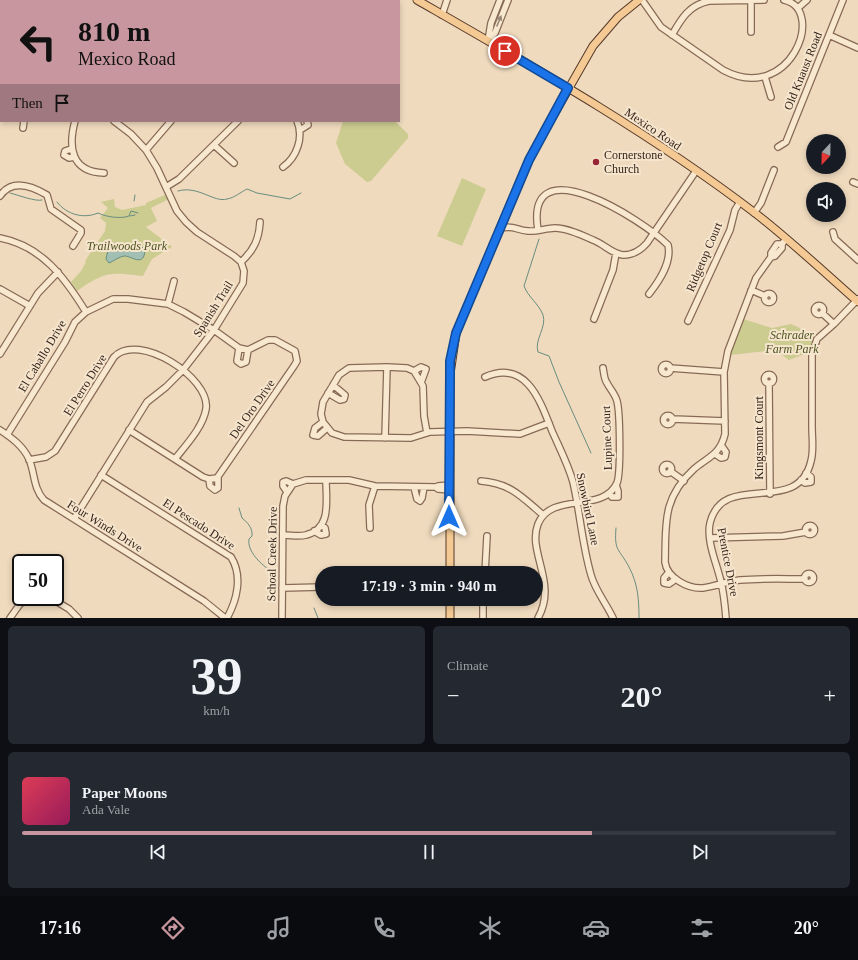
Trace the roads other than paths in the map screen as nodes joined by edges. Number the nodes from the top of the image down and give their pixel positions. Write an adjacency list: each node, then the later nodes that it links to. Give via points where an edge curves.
1 (417, 0): 12 (main road, Mexico Road)
2 (447, 0): 12 (street)
3 (500, 0): 16 (street, via 491,23)
4 (508, 0): 16 (street, one-way to 4, via 495,33)
5 (640, 0): 15 (street, via 661,28); 19 (main road, via 618,17 600,36)
6 (764, 0): 10 (street)
7 (784, 0): 11 (street)
8 (807, 0): 11 (street)
9 (843, 0): 14 (street, Old Knaust Road)
10 (751, 1): 13 (street); 15 (street, via 708,1 696,5 683,18)
11 (798, 8): 18 (street, via 802,14 803,27 793,54 780,69)
12 (442, 15): 16 (main road, Mexico Road)
13 (752, 32)
14 (829, 35): 17 (street); 31 (street, Old Knaust Road, via 786,142)
15 (672, 36): 18 (street, via 732,75 752,79)
16 (488, 42): 19 (main road, Mexico Road)
17 (858, 48)
18 (765, 77): 20 (street)
19 (568, 88): 38 (main road, Mexico Road, via 620,119); 44 (main road, via 529,160)
20 (771, 97)
21 (24, 122): 28 (street)
22 (74, 122): 32 (street)
23 (115, 122): 33 (street)
24 (170, 122): 33 (street)
25 (237, 122): 30 (street)
26 (297, 122): 29 (street)
27 (307, 122): 29 (street, via 308,125)
28 (23, 128)
29 (300, 130): 36 (street, via 295,151 289,163)
30 (214, 144): 35 (street); 40 (street, via 179,179)
31 (778, 147)
32 (71, 149): 34 (street); 34 (street, via 64,155)
33 (146, 150): 40 (street)
34 (74, 157): 39 (street, via 90,170)
35 (234, 163)
36 (283, 167)
37 (774, 170): 43 (street, via 761,203)
38 (696, 171): 42 (main road, Mexico Road); 50 (street)
39 (104, 173)
40 (166, 187): 56 (street, via 177,211 186,222)
41 (0, 196): 53 (street, via 7,187 26,185 47,195 51,209 81,230)
42 (740, 202): 43 (main road, Mexico Road); 69 (street, Ridgetop Court, via 735,210 730,230)
43 (754, 213): 52 (main road, Mexico Road)
44 (506, 215): 46 (street); 47 (main road)
45 (260, 222): 56 (street, via 255,246)
46 (513, 226): 47 (street); 48 (street, via 526,231)
47 (501, 228): 93 (main road, via 465,309 454,343 450,374)
48 (538, 230): 50 (street, via 536,209 541,199 551,191 563,189 611,205); 54 (street, via 562,229 595,240)
49 (833, 232): 55 (street, via 835,240)
50 (653, 234): 54 (street, via 638,251 631,254); 61 (street, via 668,244 669,257)
51 (0, 238): 57 (street, via 32,250 47,260)
52 (784, 241): 60 (street, via 777,244); 63 (main road, Mexico Road)
53 (73, 246)
54 (616, 253): 68 (street, via 613,270)
55 (858, 258)
56 (241, 262): 71 (street, Spanish Trail, via 244,271 243,283)
57 (58, 272): 65 (street, via 38,293); 66 (street)
58 (174, 281): 64 (street)
59 (0, 289): 65 (street)
60 (751, 290): 62 (street); 80 (street, via 728,351)
61 (650, 294)
62 (765, 296)
63 (857, 300): 70 (street, Prentice Drive)
64 (168, 304): 66 (street, El Caballo Drive, via 114,299); 71 (street, El Caballo Drive)
65 (30, 306): 72 (street)
66 (86, 312): 95 (street, El Caballo Drive, via 75,322)
67 (822, 313): 70 (street)
68 (594, 319)
69 (688, 321)
70 (834, 324): 102 (street, Prentice Drive, via 817,339 812,355 812,453)
71 (214, 330): 73 (street, El Caballo Drive, via 243,349 274,340); 78 (street, Spanish Trail)
72 (3, 344): 74 (street)
73 (295, 351): 104 (street, Del Oro Drive, via 297,361 294,366)
74 (0, 354)
75 (387, 367): 79 (street); 84 (street, via 349,368); 96 (street)
76 (603, 368): 111 (street, Lupine Court, via 605,379 616,397 618,407 619,475)
77 (670, 368): 80 (street)
78 (183, 370): 92 (street, Spanish Trail, via 146,402); 99 (street, El Perro Drive, via 197,384 206,408 198,427); 100 (street, El Perro Drive, via 163,357 148,352 135,349 122,351 114,358 60,446 46,457)
79 (414, 371): 82 (street); 82 (street, via 421,367 426,369)
80 (724, 372): 88 (street)
81 (484, 377): 89 (street, Snowbird Lane, via 503,372 521,378 534,390)
82 (422, 380): 94 (street)
83 (769, 383): 118 (street, Kingsmont Court)
84 (333, 385): 85 (street); 85 (street, via 345,395 344,399 340,400)
85 (328, 393): 87 (street, via 321,408)
86 (672, 419): 88 (street)
87 (323, 422): 90 (street); 90 (street, via 315,428 313,434 318,436)
88 (725, 422): 97 (street, via 725,434)
89 (549, 423): 93 (street, via 520,434 482,430); 119 (street, Snowbird Lane, via 570,474)
90 (327, 428): 96 (street, via 332,433 344,437)
91 (0, 430): 95 (street, Four Winds Drive)
92 (129, 430): 99 (street, Del Oro Drive); 103 (street, Spanish Trail)
93 (450, 432): 94 (street); 115 (main road)
94 (427, 433): 96 (street, via 416,438)
95 (7, 435): 100 (street, Four Winds Drive, via 19,444)
96 (385, 438)
97 (721, 445): 98 (street); 98 (street, via 726,452 725,457 721,458)
98 (715, 454): 109 (street, via 692,471)
99 (175, 459): 105 (street, Del Oro Drive)
100 (29, 460): 121 (street, Four Winds Drive, via 35,487 40,496)
101 (670, 471): 109 (street)
102 (806, 473): 107 (street, Prentice Drive); 107 (street, Prentice Drive, via 811,477 811,482 805,483)
103 (101, 475): 121 (street, Spanish Trail); 143 (street, El Pescado Drive, via 231,557 235,566 237,591 235,602)
104 (218, 477): 105 (street); 105 (street, Del Oro Drive, via 219,485 215,490 210,486)
105 (209, 479)
106 (326, 480): 110 (street, Schoal Creek Drive, via 306,480); 112 (street, Schoal Creek Drive, via 349,480); 122 (street, via 327,514)
107 (801, 480): 118 (street, Prentice Drive, via 789,488)
108 (481, 481): 120 (street, via 507,486)
109 (684, 481): 131 (street, via 667,510 665,562)
110 (293, 484): 116 (street, Schoal Creek Drive); 116 (street, Schoal Creek Drive, via 286,480 284,482 283,486)
111 (616, 485): 117 (street, Lupine Court); 117 (street, Lupine Court, via 618,497 612,497)
112 (375, 486): 113 (street, Schoal Creek Drive); 123 (street, via 369,505)
113 (414, 487): 114 (street, Schoal Creek Drive); 114 (street, via 420,502)
114 (424, 487): 115 (street, Schoal Creek Drive)
115 (449, 488): 129 (main road)
116 (287, 492): 126 (street, Schoal Creek Drive, via 283,506)
117 (609, 493): 119 (street, Lupine Court, via 601,498)
118 (770, 494): 128 (street, Prentice Drive, via 741,494 732,496 722,503 712,518)
119 (577, 503): 120 (street, Lupine Court, via 554,508); 148 (street, Snowbird Lane, via 590,574)
120 (543, 515): 147 (street, via 536,536 546,591)
121 (74, 519): 143 (street, Four Winds Drive, via 204,601)
122 (322, 524): 124 (street); 124 (street, via 326,534 321,536)
123 (370, 528)
124 (314, 532): 126 (street, via 305,536)
125 (806, 532): 128 (street, via 783,536)
126 (284, 535): 136 (street, Schoal Creek Drive)
127 (487, 536): 130 (street)
128 (710, 538): 134 (street, Prentice Drive)
129 (450, 566)
130 (485, 566)
131 (669, 572): 132 (street); 132 (street, via 664,578 664,583 670,584)
132 (676, 579): 134 (street, via 698,588)
133 (805, 579): 134 (street, via 739,580)
134 (721, 584): 149 (street, Prentice Drive)
135 (315, 587): 136 (street)
136 (282, 588): 144 (street, Schoal Creek Drive)
137 (19, 606): 141 (street)
138 (64, 606): 142 (street)
139 (450, 606): 145 (main road)
140 (483, 606): 146 (street)
141 (10, 618)
142 (78, 618)
143 (226, 618)
144 (282, 618)
145 (450, 618)
146 (483, 618)
147 (538, 618)
148 (613, 618)
149 (726, 618)

